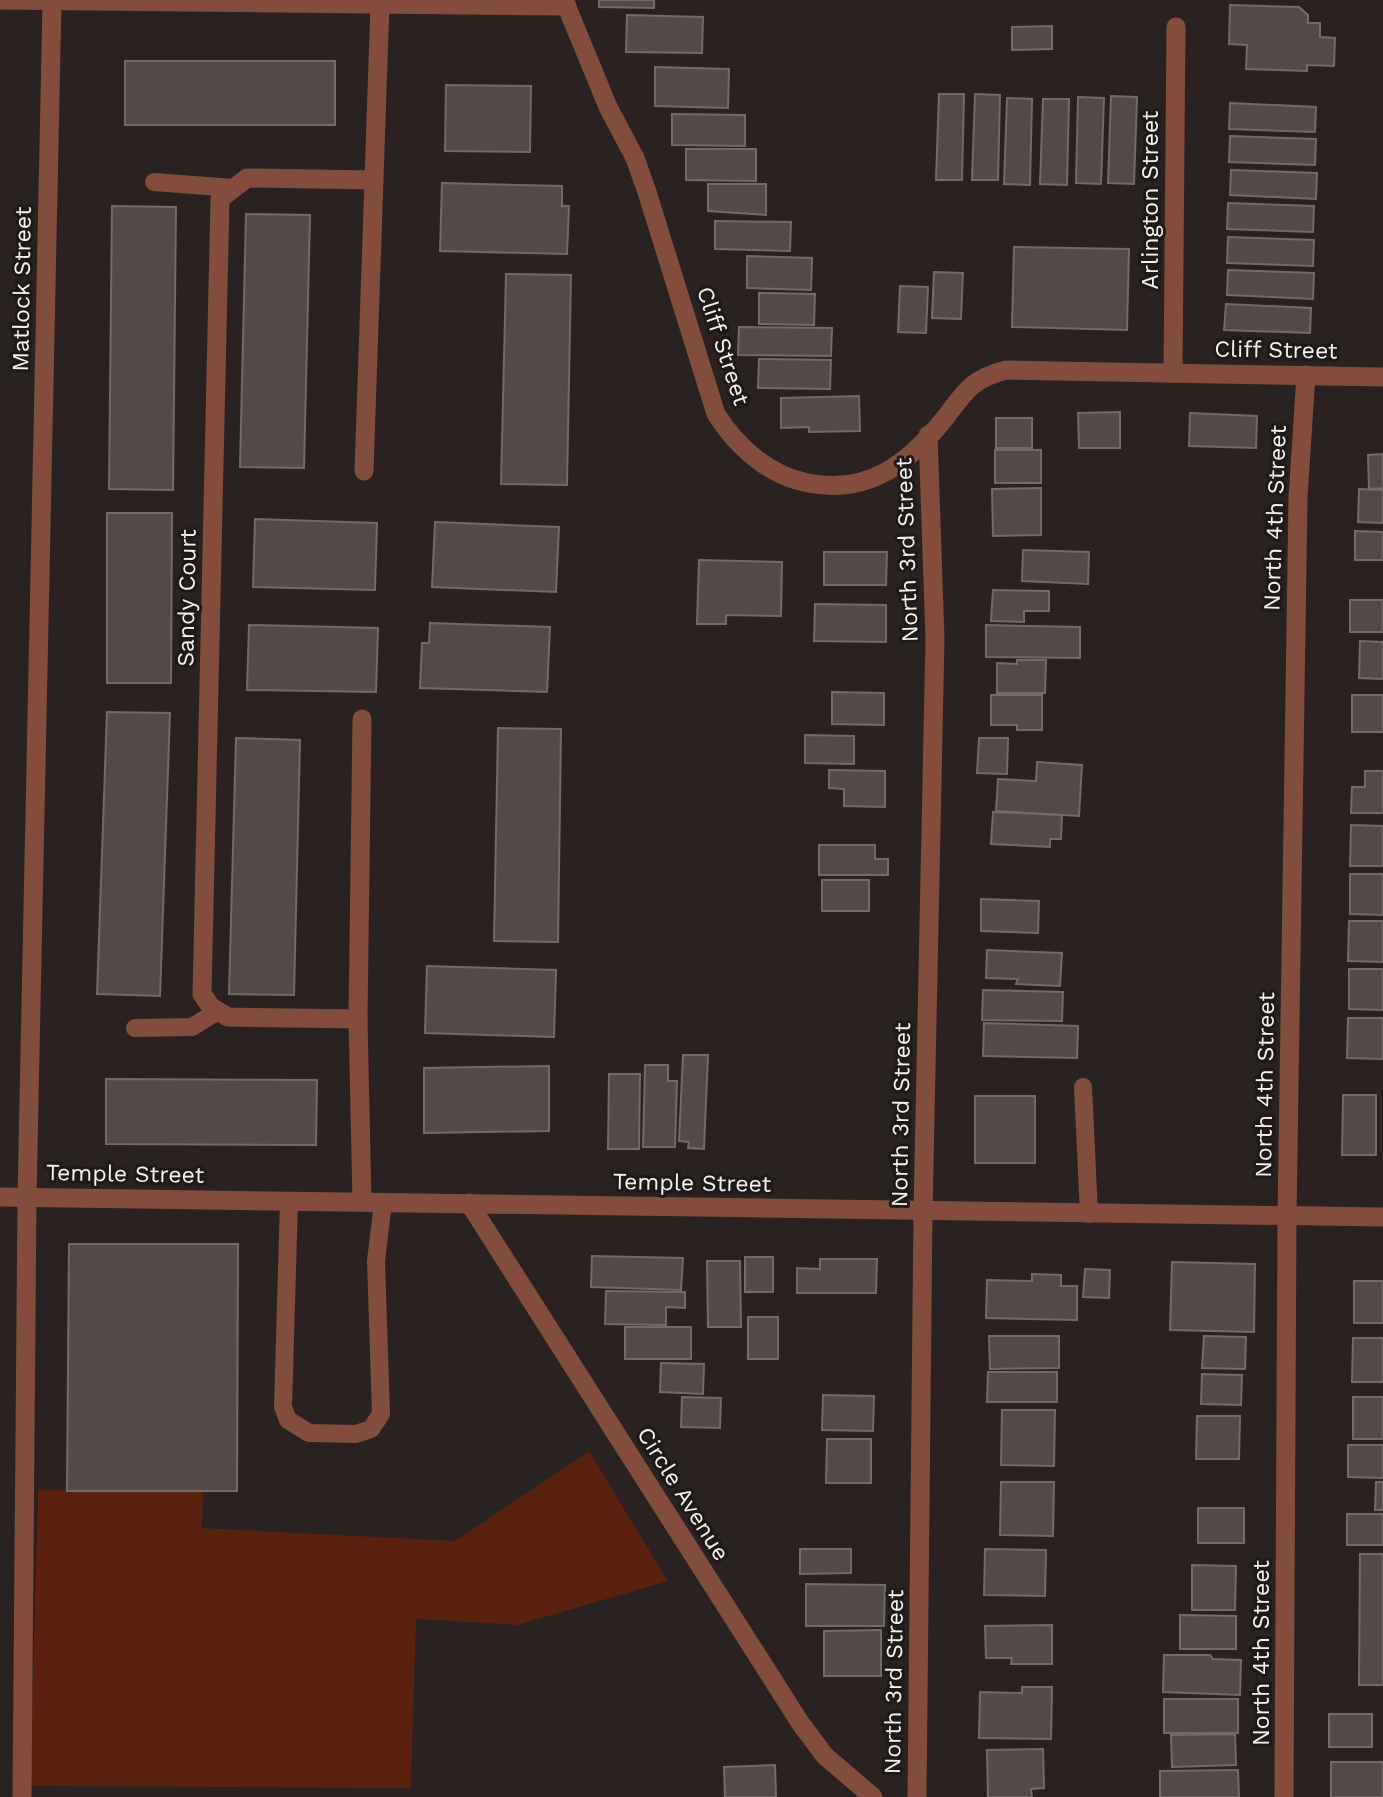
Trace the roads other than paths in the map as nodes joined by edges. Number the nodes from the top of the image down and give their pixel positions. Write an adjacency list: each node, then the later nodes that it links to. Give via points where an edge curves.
1 (0, 0): 2 (street)
2 (52, 1): 4 (street); 20 (street, Matlock Street)
3 (565, 3): 4 (street); 12 (street, Cliff Street, via 608,107 635,158 716,414 727,431 768,467 792,480 830,488 863,484 896,466)
4 (380, 4): 6 (street)
5 (1176, 27): 9 (street, Arlington Street)
6 (374, 180): 8 (street, via 247,178); 13 (street)
7 (154, 181): 8 (lane)
8 (233, 188): 15 (street, Sandy Court, via 220,199 202,994)
9 (1173, 373): 10 (street, Cliff Street); 12 (street, Cliff Street, via 1006,370 965,390)
10 (1306, 375): 11 (street, Cliff Street); 27 (street, North 4th Street, via 1297,512)
11 (1383, 377)
12 (928, 435): 25 (street, North 3rd Street, via 935,639)
13 (364, 471)
14 (362, 719): 16 (street)
15 (218, 1011): 16 (street, via 228,1017); 17 (lane, via 192,1027)
16 (358, 1019): 22 (street)
17 (135, 1028)
18 (1083, 1087): 26 (lane)
19 (0, 1197): 20 (street, Temple Street)
20 (27, 1197): 21 (street, Temple Street); 29 (street, Matlock Street)
21 (289, 1201): 22 (street, Temple Street); 23 (lane, via 282,1407 288,1420 309,1433 356,1434 371,1429 381,1414 376,1261)
22 (362, 1202): 23 (street, Temple Street)
23 (383, 1202): 24 (street, Temple Street)
24 (469, 1203): 25 (street, Temple Street); 30 (street, Circle Avenue, via 801,1724 825,1756)
25 (923, 1212): 26 (street, Temple Street); 31 (street, North 3rd Street)
26 (1089, 1214): 27 (street, Temple Street)
27 (1287, 1216): 28 (street, Temple Street); 32 (street, North 4th Street)
28 (1383, 1217)
29 (22, 1797)
30 (873, 1797)
31 (917, 1797)
32 (1284, 1797)

